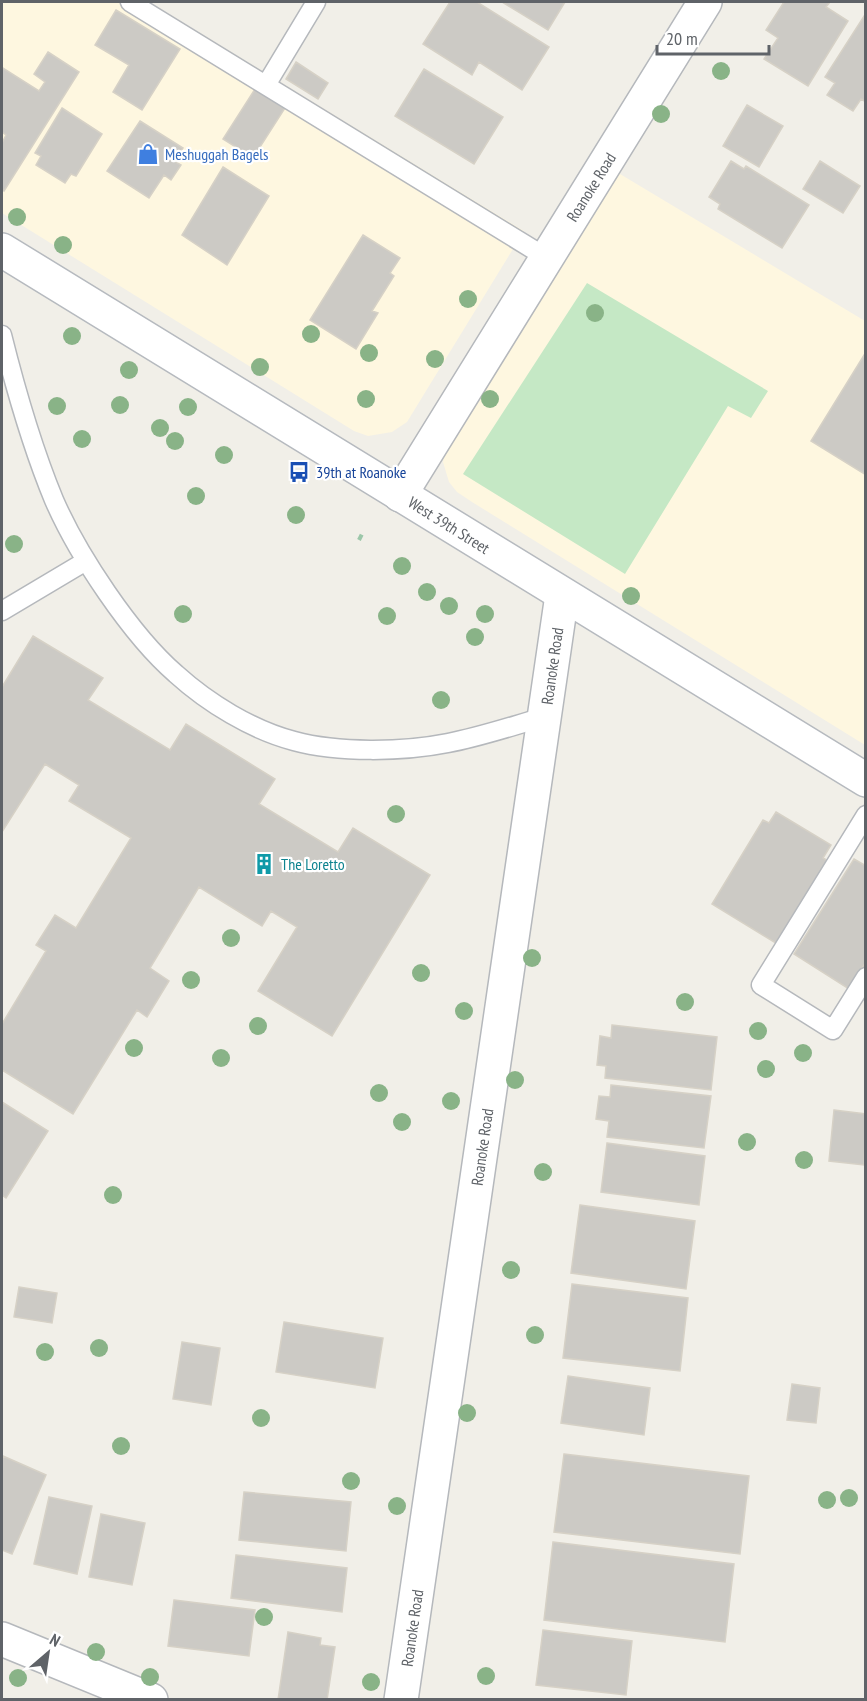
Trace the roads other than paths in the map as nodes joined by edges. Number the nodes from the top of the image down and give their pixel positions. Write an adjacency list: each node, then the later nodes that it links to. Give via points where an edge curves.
1 (130, 2): 4 (lane)
2 (316, 2): 4 (lane)
3 (705, 2): 6 (street, Roanoke Road)
4 (266, 85): 6 (lane)
5 (2, 250): 8 (street, West 39th Street)
6 (547, 258): 8 (street, Roanoke Road)
7 (2, 335): 9 (lane, via 33,442 55,501)
8 (400, 495): 10 (street, West 39th Street)
9 (86, 561): 11 (lane); 12 (lane, via 143,640 175,674 253,725 294,741 396,750 448,744)
10 (562, 594): 12 (street, Roanoke Road); 13 (street, West 39th Street)
11 (2, 611)
12 (544, 717): 18 (street, Roanoke Road)
13 (866, 780)
14 (866, 815): 15 (lane, via 761,985 832,1030)
15 (866, 977)
16 (2, 1639): 17 (street)
17 (151, 1700)
18 (401, 1700)

